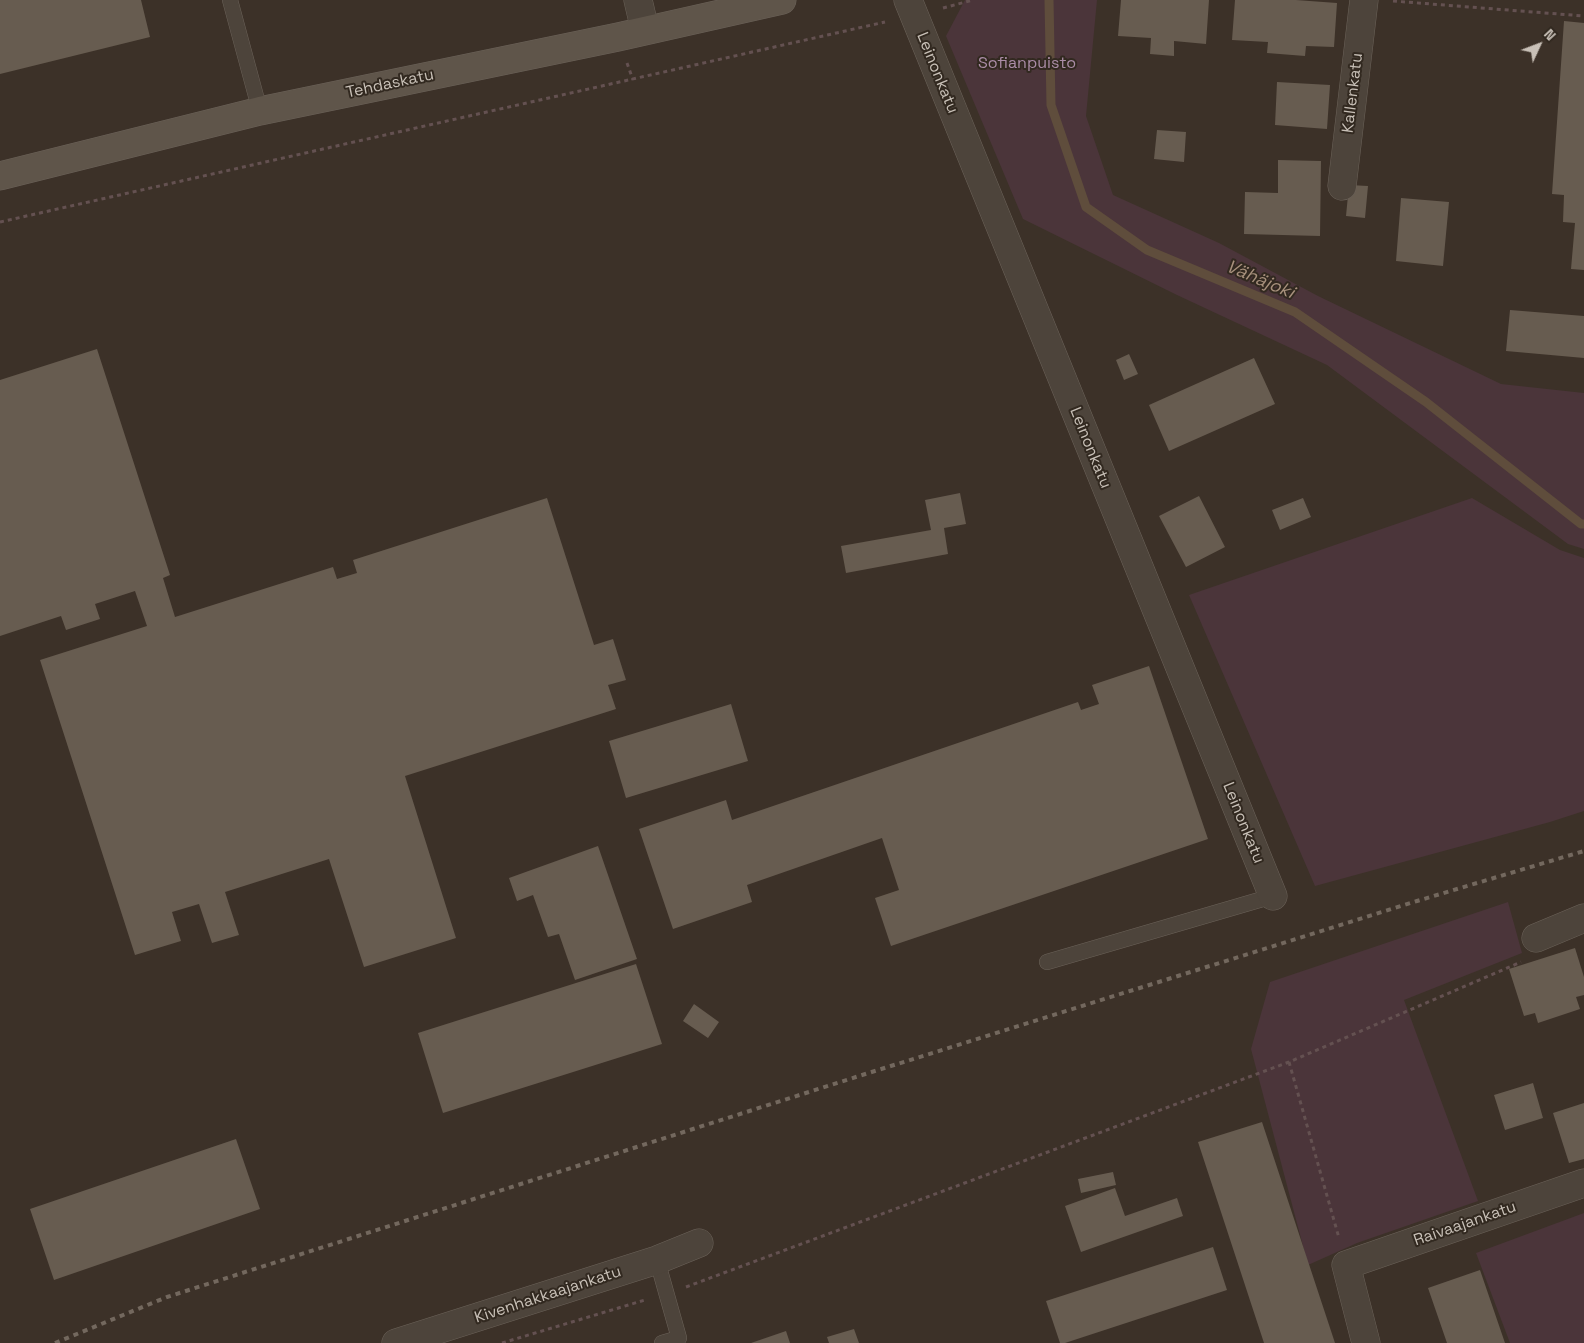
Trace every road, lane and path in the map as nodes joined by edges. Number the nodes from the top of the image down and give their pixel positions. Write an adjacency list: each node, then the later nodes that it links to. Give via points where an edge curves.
1 (230, 0): 11 (lane)
2 (638, 0): 10 (street)
3 (782, 0): 10 (street, Tehdaskatu)
4 (973, 0): 8 (path)
5 (1364, 0): 13 (street, Kallenkatu)
6 (1386, 0): 7 (path)
7 (1400, 1): 9 (path)
8 (911, 8): 14 (path, via 634,80); 15 (street, Leinonkatu)
9 (1584, 16)
10 (645, 30): 11 (street, Tehdaskatu)
11 (260, 111): 12 (street, Tehdaskatu)
12 (0, 176)
13 (1342, 186)
14 (0, 222)
15 (1273, 896): 18 (lane)
16 (1584, 918): 17 (street)
17 (1536, 938)
18 (1047, 962)
19 (1521, 962): 20 (path)
20 (1289, 1062): 24 (path); 25 (path)
21 (1584, 1184): 24 (street, Raivaajankatu)
22 (699, 1243): 23 (street, Kivenhakkaajankatu)
23 (657, 1260): 25 (lane); 26 (street, Kivenhakkaajankatu)
24 (1346, 1265): 29 (street)
25 (666, 1294): 27 (path); 28 (lane, via 679,1338)
26 (396, 1343)
27 (502, 1343)
28 (662, 1343)
29 (1366, 1343)

